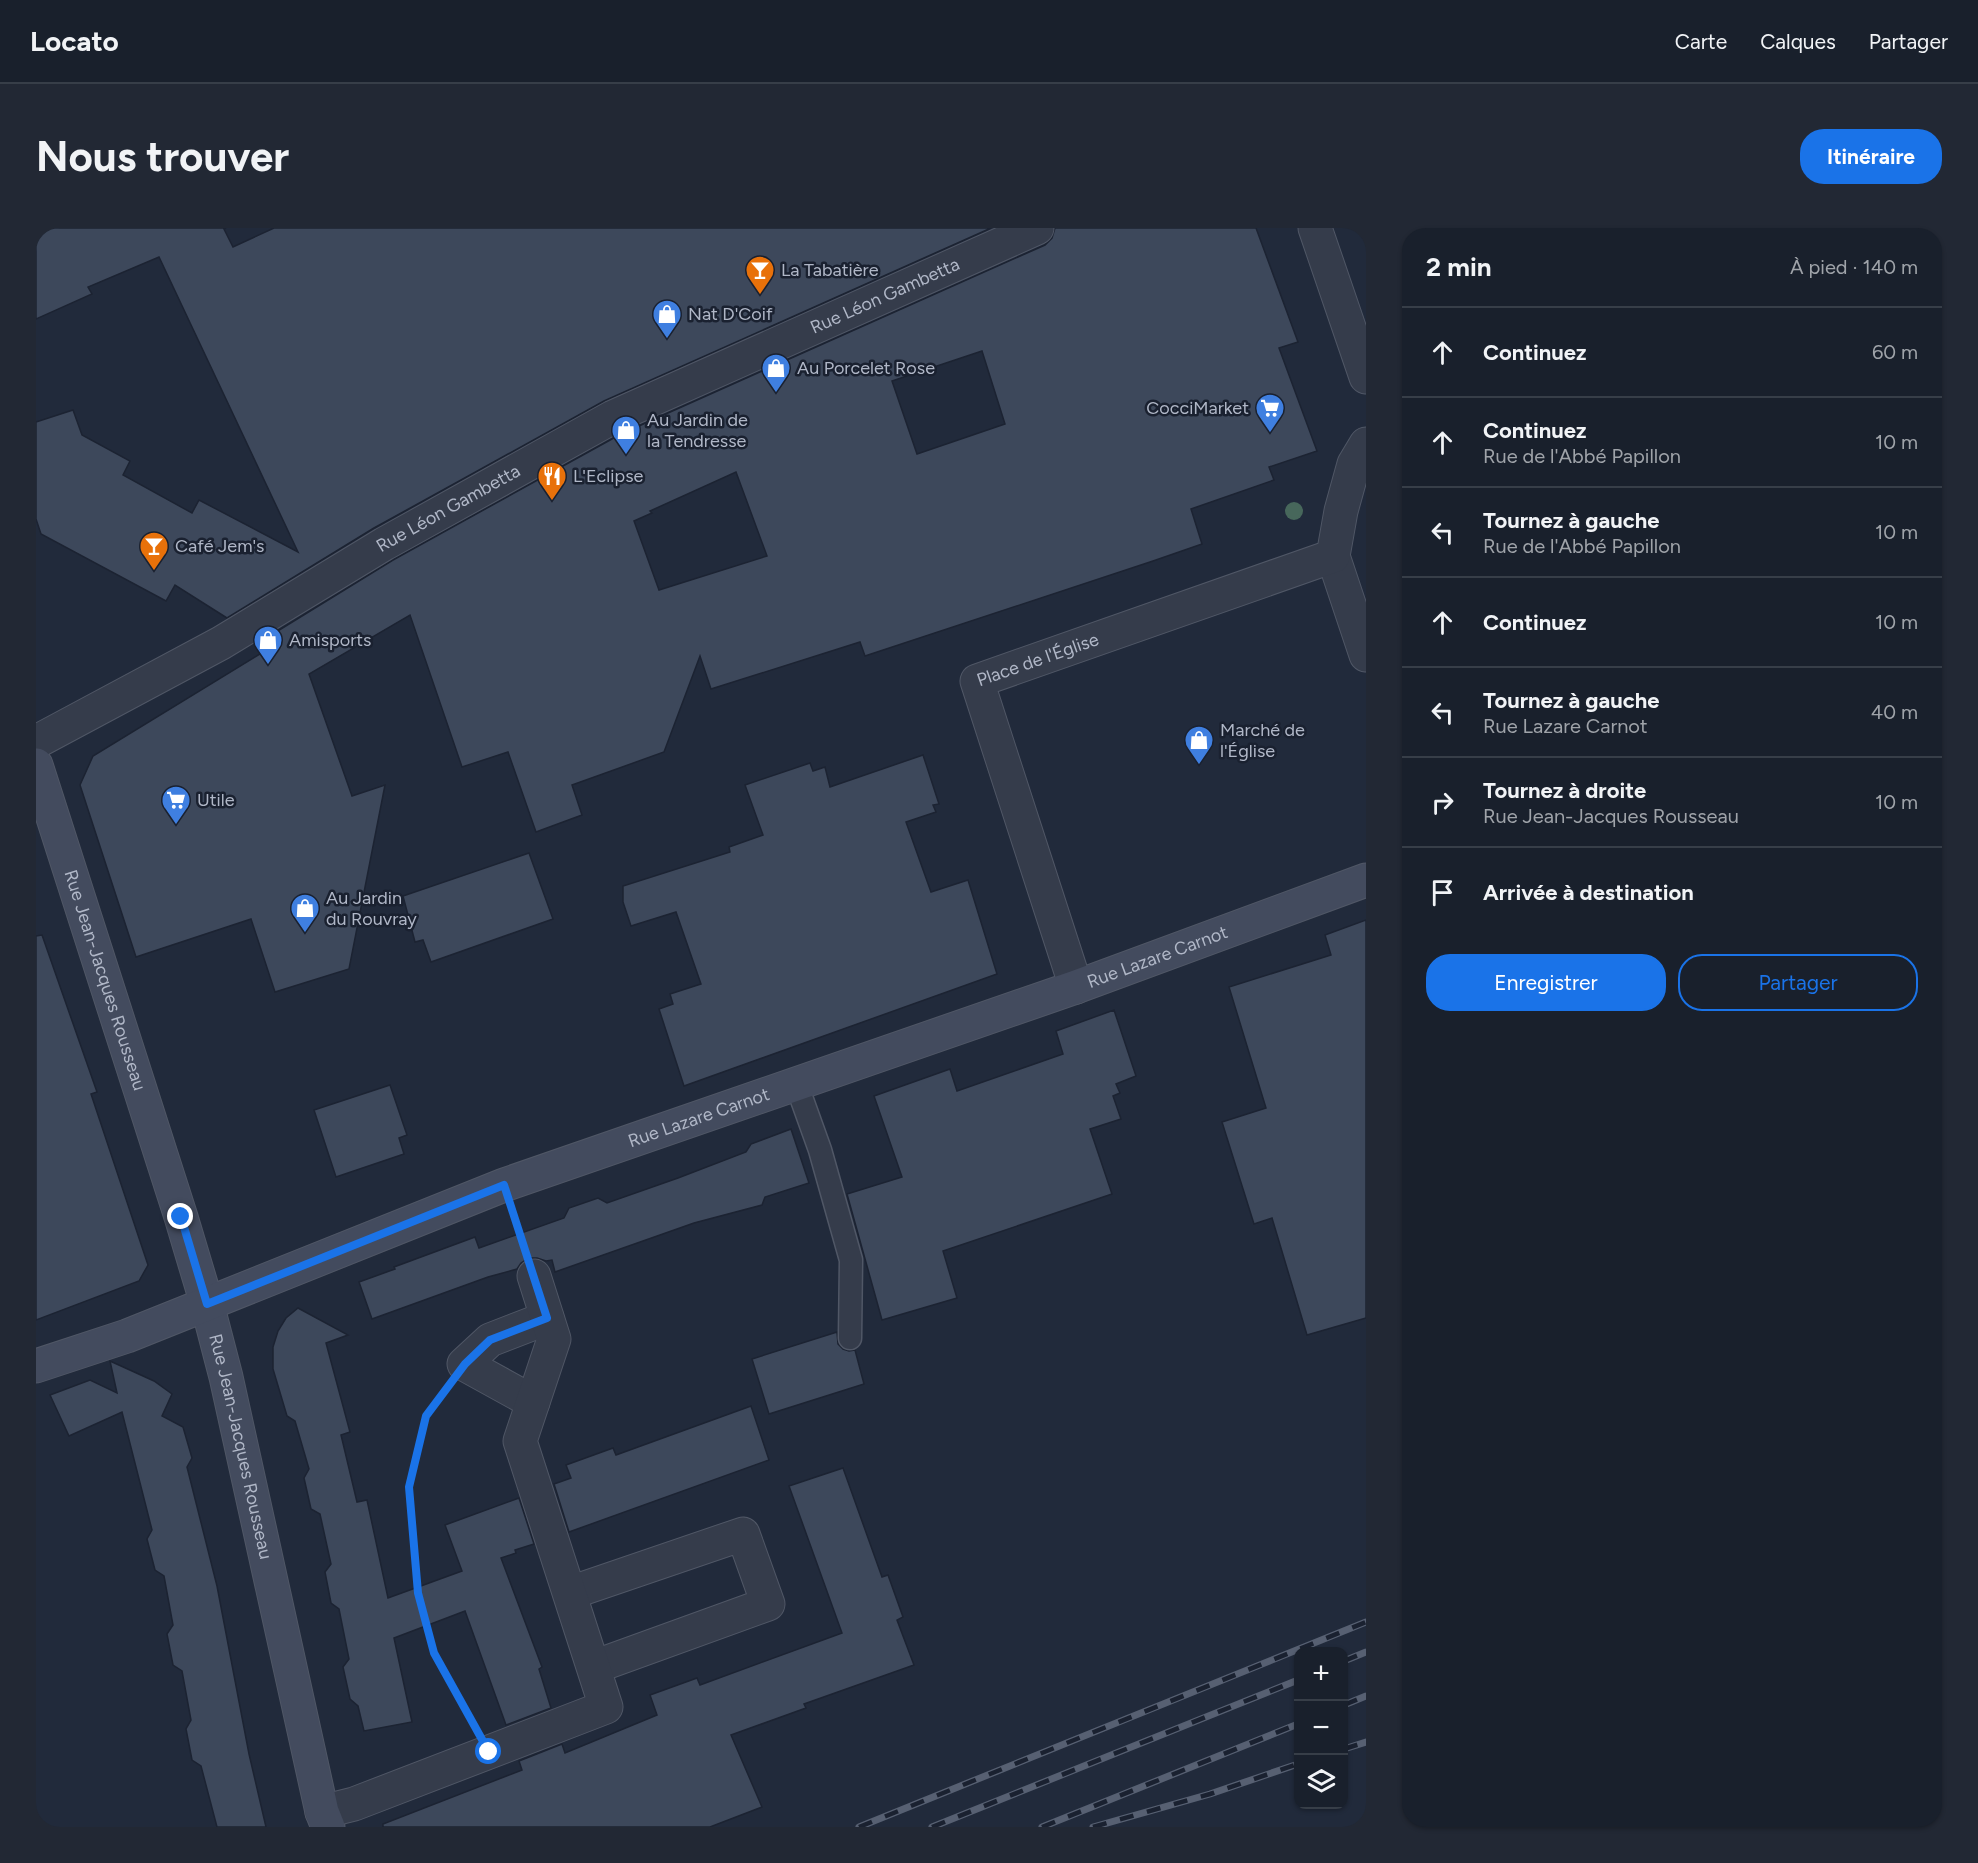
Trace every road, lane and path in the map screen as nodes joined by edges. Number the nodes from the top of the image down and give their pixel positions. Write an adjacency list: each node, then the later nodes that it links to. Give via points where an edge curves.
1 (1037, 228): 7 (street, Rue Léon Gambetta, via 612,417 384,544 221,643)
2 (1315, 228): 3 (street)
3 (1366, 377)
4 (1366, 444): 5 (street, via 1354,464)
5 (1334, 556): 6 (street); 10 (street, Place de l'Église, via 977,681)
6 (1366, 656)
7 (36, 742)
8 (36, 765): 13 (street, Rue Jean-Jacques Rousseau)
9 (1366, 880): 10 (street, Rue Lazare Carnot)
10 (1076, 987): 11 (street, Rue Lazare Carnot)
11 (796, 1083): 13 (street, Rue Lazare Carnot, via 504,1185); 15 (lane, via 820,1150 851,1260)
12 (534, 1276): 14 (street)
13 (207, 1304): 17 (street, Rue Lazare Carnot); 22 (street, Rue Jean-Jacques Rousseau)
14 (547, 1318): 16 (street, via 490,1340); 18 (street, via 554,1339)
15 (850, 1338)
16 (465, 1364): 18 (street); 21 (path, via 426,1416 409,1487 418,1593 434,1653)
17 (36, 1366)
18 (533, 1402): 19 (street, via 520,1441)
19 (570, 1593): 20 (street); 20 (street, via 742,1534 768,1604)
20 (594, 1667): 21 (street, via 606,1707)
21 (489, 1752): 22 (street)
22 (325, 1819)

